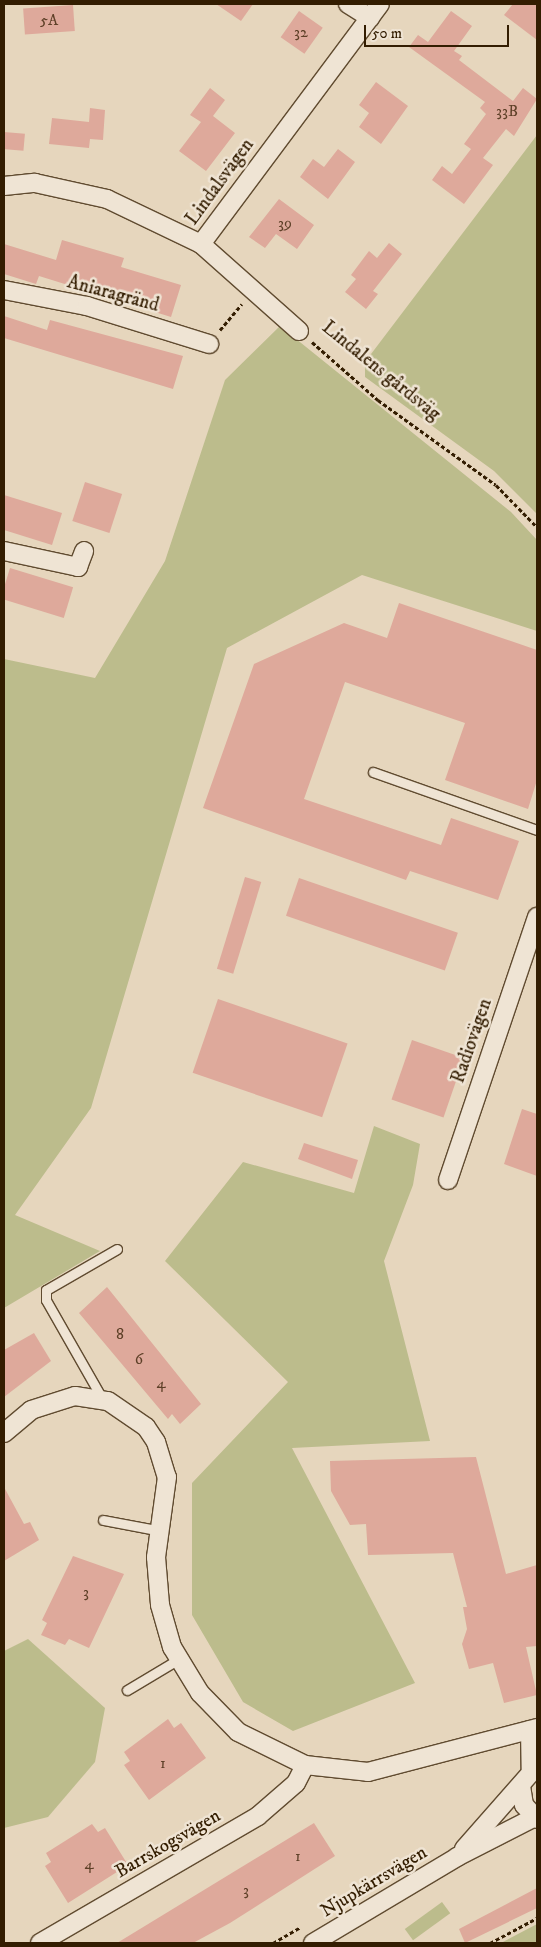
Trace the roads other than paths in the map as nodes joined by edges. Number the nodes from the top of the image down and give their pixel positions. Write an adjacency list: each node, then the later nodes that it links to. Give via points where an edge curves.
1 (348, 4): 2 (street)
2 (375, 11): 4 (street, Lindalsvägen)
3 (4, 186): 4 (street, Lindalsvägen, via 35,183 107,199)
4 (202, 244): 6 (street, Lindalens gårdsväg)
5 (4, 290): 7 (street, Aniaragränd, via 88,306)
6 (299, 331)
7 (209, 344)
8 (4, 551): 9 (street)
9 (81, 559)
10 (373, 772): 11 (lane)
11 (537, 830)
12 (537, 917): 13 (street, Radiovägen)
13 (448, 1180)
14 (117, 1249): 15 (lane, via 46,1290 46,1300)
15 (103, 1400): 16 (street, via 75,1396 56,1399 31,1410); 18 (street, via 137,1418 156,1442 167,1477)
16 (4, 1433)
17 (103, 1520): 18 (lane)
18 (160, 1531): 19 (street, via 156,1557 160,1605)
19 (179, 1659): 20 (lane); 22 (street, via 200,1693 238,1732)
20 (127, 1690)
21 (535, 1732): 22 (street, via 368,1772); 23 (street)
22 (305, 1765): 27 (street, Barrskogsvägen, via 296,1783 258,1816)
23 (534, 1767): 24 (street, Njupkärrsvägen)
24 (521, 1786): 25 (street, Njupkärrsvägen, via 524,1805); 26 (street, Njupkärrsvägen)
25 (536, 1818): 26 (street, Njupkärrsvägen)
26 (457, 1857): 28 (street, Njupkärrsvägen)
27 (40, 1943)
28 (313, 1943)

